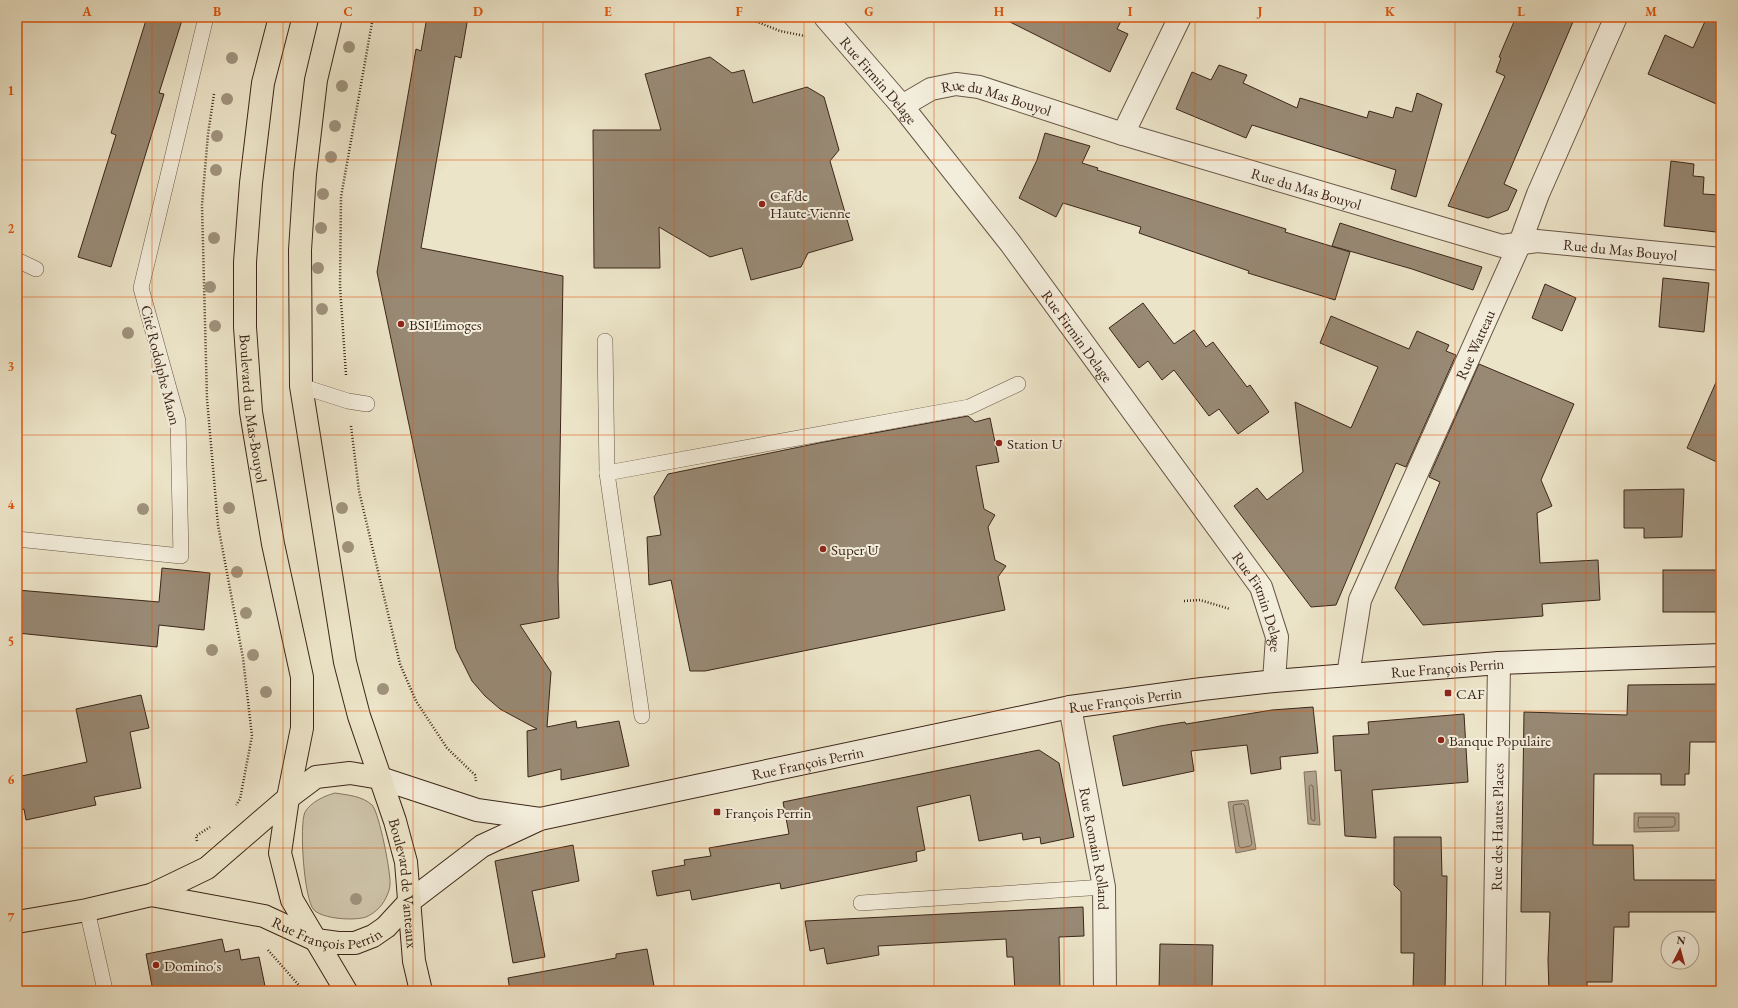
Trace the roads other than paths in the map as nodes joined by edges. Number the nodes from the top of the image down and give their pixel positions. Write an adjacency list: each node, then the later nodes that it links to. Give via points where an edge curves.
1 (206, 17): 18 (lane, Cité Rodolphe Maon, via 141,288 178,421 181,556)
2 (280, 17): 26 (main road, Boulevard du Mas-Bouyol, via 263,83 259,113 245,262 245,327 251,412 273,544 302,677 302,728)
3 (331, 17): 15 (main road, via 316,80 305,174 300,250)
4 (1180, 17): 8 (street)
5 (1616, 17): 9 (street, Rue Watteau, via 1538,194)
6 (832, 25): 7 (street, Rue Firmin Delage)
7 (902, 106): 8 (street, Rue du Mas Bouyol, via 931,89 956,84 979,87); 22 (street, Rue Firmin Delage, via 1011,244 1261,587 1277,637)
8 (1123, 134): 9 (street, Rue du Mas Bouyol, via 1502,246)
9 (1520, 243): 10 (street, Rue du Mas Bouyol, via 1557,242); 21 (street, Rue Watteau, via 1360,600)
10 (1721, 259)
11 (17, 260): 12 (lane)
12 (36, 269)
13 (605, 340): 17 (lane)
14 (1018, 384): 17 (lane, via 969,407)
15 (301, 386): 16 (lane, via 348,401); 25 (main road, via 345,662 359,716)
16 (367, 404)
17 (607, 473): 24 (lane)
18 (17, 539)
19 (1721, 655): 20 (street, Rue François Perrin)
20 (1499, 663): 21 (street, Rue François Perrin); 39 (street, Rue des Hautes Places)
21 (1348, 675): 22 (street, Rue François Perrin)
22 (1274, 681): 23 (street, Rue François Perrin)
23 (1070, 707): 27 (street, Rue François Perrin); 28 (street, Rue Romain Rolland)
24 (642, 716)
25 (380, 778): 26 (main road, Rue François Perrin, via 350,773 316,777); 27 (street, Rue François Perrin, via 477,810); 30 (main road, Boulevard de Vanteaux, via 406,862)
26 (288, 798): 29 (main road, Rue François Perrin, via 207,868); 34 (main road, via 280,853 292,900)
27 (540, 819): 30 (street, Rue François Perrin, via 482,846)
28 (1104, 887): 31 (lane); 38 (street, Rue Romain Rolland)
29 (151, 895): 32 (main road, Rue François Perrin); 34 (main road, Rue François Perrin, via 264,916)
30 (410, 900): 34 (main road, Rue François Perrin, via 386,927 373,936 355,942); 37 (main road, Boulevard de Vanteaux, via 414,961)
31 (860, 903)
32 (88, 910): 33 (main road, Rue François Perrin); 35 (lane)
33 (17, 922)
34 (316, 940): 36 (main road)
35 (105, 990)
36 (346, 991)
37 (421, 991)
38 (1105, 991)
39 (1494, 991)

